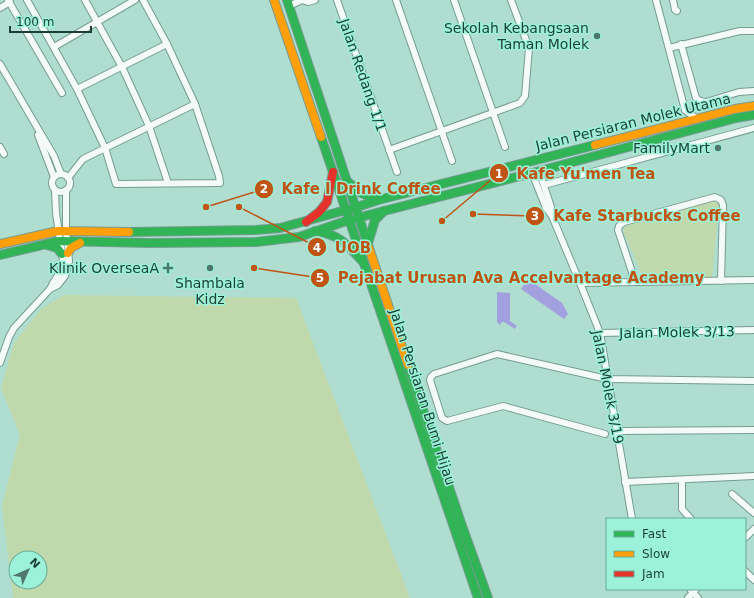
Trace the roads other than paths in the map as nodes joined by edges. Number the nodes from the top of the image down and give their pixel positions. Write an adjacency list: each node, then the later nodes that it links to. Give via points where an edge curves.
1 (27, 0): 23 (street)
2 (85, 0): 18 (street)
3 (135, 0): 18 (street)
4 (143, 0): 21 (street)
5 (276, 0): 15 (main road, via 281,6); 20 (main road, Jalan Persiaran Bumi Hijau)
6 (302, 0): 7 (street); 15 (street)
7 (315, 0)
8 (337, 0): 43 (street, Jalan Redang 1/1)
9 (396, 0): 39 (street)
10 (454, 0): 33 (street)
11 (511, 0): 33 (street, Jalan Redang 1/1, via 529,48 525,96 520,103)
12 (656, 0): 24 (street)
13 (673, 0): 17 (street)
14 (9, 1): 16 (street); 29 (street)
15 (288, 3): 20 (main road, via 282,11); 55 (main road, Jalan Persiaran Bumi Hijau)
16 (0, 8)
17 (677, 11)
18 (98, 22): 23 (street); 26 (street)
19 (754, 31): 22 (street, via 740,31)
20 (288, 40): 49 (main road, Jalan Persiaran Bumi Hijau)
21 (167, 44): 26 (street); 30 (street)
22 (681, 44): 24 (street); 28 (street, via 696,98 700,102 739,92)
23 (54, 47): 27 (street)
24 (669, 48): 32 (street)
25 (0, 64): 44 (street)
26 (122, 67): 27 (street); 37 (street)
27 (77, 89): 42 (street)
28 (754, 91)
29 (62, 93)
30 (195, 104): 37 (street); 56 (street, via 220,176 220,183)
31 (754, 106): 35 (main road, Jalan Persiaran Molek Utama)
32 (685, 110): 35 (street); 36 (street)
33 (493, 114): 39 (street, Jalan Redang 1/1); 41 (street)
34 (754, 115): 51 (main road, Jalan Persiaran Molek Utama)
35 (697, 120): 36 (main road, Jalan Persiaran Molek Utama)
36 (678, 125): 60 (main road, Jalan Persiaran Molek Utama)
37 (149, 126): 42 (street); 56 (street)
38 (754, 128): 57 (street)
39 (442, 132): 43 (street, Jalan Redang 1/1); 46 (street)
40 (0, 147): 45 (street)
41 (505, 147)
42 (105, 148): 54 (street, via 83,159); 56 (street, via 116,184)
43 (389, 150): 50 (street, Jalan Redang 1/1)
44 (48, 153): 47 (street); 48 (street)
45 (4, 154)
46 (452, 161)
47 (56, 162): 48 (street); 52 (street)
48 (49, 165): 53 (street)
49 (333, 172): 62 (main road, Jalan Persiaran Bumi Hijau); 69 (main road, via 326,204)
50 (397, 172)
51 (536, 172): 57 (street, Jalan Molek 3/19); 63 (main road, Jalan Persiaran Molek Utama); 66 (street, Jalan Molek 3/19, via 546,208)
52 (61, 174): 53 (street); 54 (street)
53 (54, 177): 58 (street, via 52,184)
54 (68, 178): 59 (street)
55 (346, 180): 60 (main road, via 361,193); 61 (main road, Jalan Persiaran Bumi Hijau)
56 (168, 183)
57 (544, 185): 66 (street, Jalan Molek 3/19)
58 (55, 190): 59 (street); 64 (street)
59 (66, 190): 65 (street)
60 (378, 200): 61 (main road, Jalan Persiaran Molek Utama)
61 (356, 207): 62 (main road, Jalan Persiaran Molek Utama); 67 (main road, Jalan Persiaran Bumi Hijau)
62 (346, 210): 68 (main road, Jalan Persiaran Bumi Hijau); 69 (main road, Jalan Persiaran Molek Utama)
63 (385, 210): 67 (main road, Jalan Persiaran Molek Utama); 76 (main road, via 375,220)
64 (56, 213): 65 (street); 70 (street)
65 (66, 213): 70 (street)
66 (551, 214): 83 (street, Jalan Molek 3/19)
67 (359, 217): 68 (main road, Jalan Persiaran Molek Utama); 76 (main road, Jalan Persiaran Bumi Hijau)
68 (350, 220): 71 (main road, Jalan Persiaran Molek Utama); 79 (main road, Jalan Persiaran Bumi Hijau)
69 (306, 222): 70 (main road, Jalan Persiaran Molek Utama, via 256,230)
70 (62, 231): 72 (street); 74 (main road, Jalan Persiaran Molek Utama)
71 (315, 231): 73 (main road, Jalan Persiaran Molek Utama, via 256,242); 79 (main road, via 325,231 337,236)
72 (63, 241): 73 (main road, Jalan Persiaran Molek Utama); 75 (main road, Jalan Persiaran Molek Utama); 77 (street)
73 (81, 242): 77 (main road)
74 (0, 244)
75 (44, 244): 77 (main road, via 54,246); 78 (main road, Jalan Persiaran Molek Utama)
76 (368, 244): 89 (main road, Jalan Persiaran Bumi Hijau)
77 (65, 254): 86 (street, via 69,261 65,276 14,328)
78 (0, 255)
79 (366, 266): 90 (main road, Jalan Persiaran Bumi Hijau)
80 (754, 280): 81 (street)
81 (721, 281): 82 (street); 82 (street, via 723,205 721,200 715,197 624,222 619,226)
82 (633, 282): 83 (street)
83 (580, 283): 85 (street, Jalan Molek 3/19)
84 (754, 330): 85 (street, Jalan Molek 3/13)
85 (600, 333): 87 (street, Jalan Molek 3/19)
86 (0, 363)
87 (607, 379): 88 (street); 92 (street, Jalan Molek 3/19); 93 (street, via 497,354 434,374 430,380 442,418 448,422 503,406)
88 (754, 380)
89 (423, 405): 90 (main road); 94 (main road, Jalan Persiaran Bumi Hijau)
90 (413, 408): 95 (main road, Jalan Persiaran Bumi Hijau)
91 (754, 430): 92 (street)
92 (616, 431): 98 (street, Jalan Molek 3/19)
93 (605, 434)
94 (443, 468): 95 (main road, via 439,466); 109 (main road, Jalan Persiaran Bumi Hijau)
95 (434, 470): 108 (main road, Jalan Persiaran Bumi Hijau)
96 (754, 476): 97 (street)
97 (682, 480): 98 (street); 102 (street, via 682,509)
98 (625, 482): 101 (street, Jalan Molek 3/19)
99 (732, 494): 100 (street)
100 (754, 513)
101 (632, 518)
102 (690, 518)
103 (754, 529): 104 (street)
104 (746, 537)
105 (746, 572): 106 (street)
106 (754, 580)
107 (693, 590): 110 (street); 111 (street)
108 (478, 598)
109 (488, 598)
110 (688, 598)
111 (698, 598)

